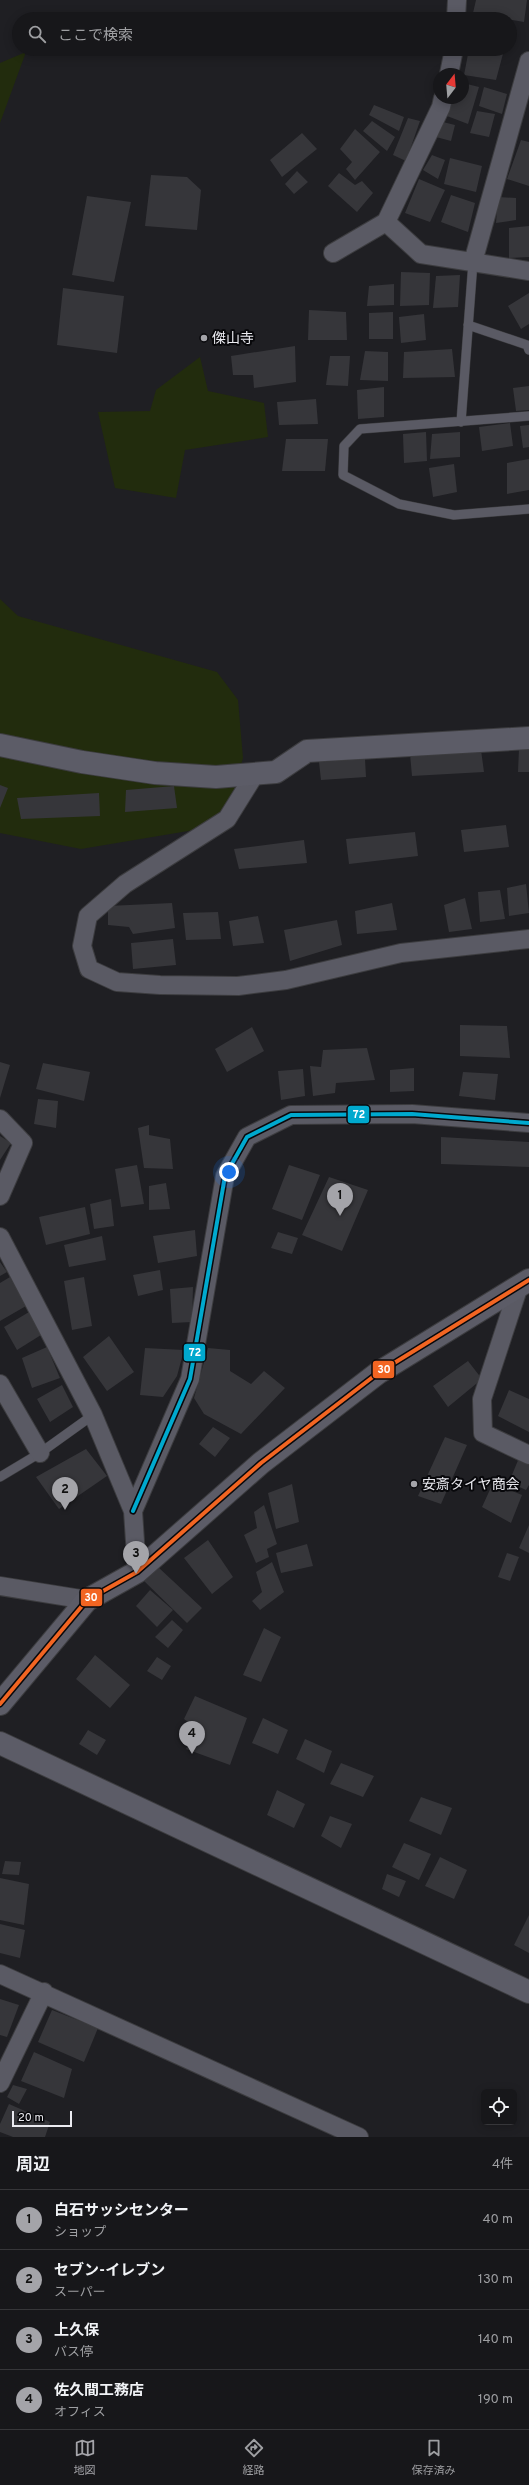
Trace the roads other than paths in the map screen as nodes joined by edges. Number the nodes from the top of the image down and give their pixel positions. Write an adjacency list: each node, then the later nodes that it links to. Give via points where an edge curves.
1 (456, 0): 2 (street)
2 (456, 12)
3 (453, 56): 5 (street)
4 (529, 61): 9 (street)
5 (450, 68)
6 (442, 104): 7 (street)
7 (386, 222): 8 (street); 9 (street, via 421,254)
8 (333, 253)
9 (472, 262): 10 (street); 11 (lane)
10 (529, 271)
11 (468, 324): 12 (lane, via 527,345); 14 (lane)
12 (529, 350)
13 (529, 416): 14 (lane)
14 (460, 422): 15 (lane, via 360,429 344,446 343,475 399,504 454,514)
15 (529, 509)
16 (529, 738): 18 (street, via 307,751 276,772)
17 (0, 745): 18 (street, via 82,762 155,773 216,777)
18 (255, 774): 19 (street, via 227,819 124,884 88,916 82,946 89,969 117,982 160,986 238,986 286,980 401,953)
19 (529, 939)
20 (0, 1119): 22 (street, via 24,1144)
21 (529, 1123): 30 (street, via 412,1114 291,1115 247,1136 225,1176 190,1379)
22 (0, 1196)
23 (0, 1237): 26 (street)
24 (523, 1285): 28 (street, via 482,1399 483,1433); 31 (street, via 378,1373 262,1463)
25 (0, 1384): 27 (street)
26 (93, 1415): 27 (lane); 30 (street)
27 (40, 1454): 29 (lane)
28 (529, 1455)
29 (0, 1477)
30 (133, 1511): 31 (street)
31 (137, 1572): 33 (street)
32 (0, 1586): 33 (street)
33 (87, 1600): 34 (street)
34 (0, 1704)
35 (0, 1743): 38 (street)
36 (0, 1974): 37 (street)
37 (44, 1992): 39 (street); 40 (street)
38 (529, 1992)
39 (0, 2082)
40 (359, 2137)

